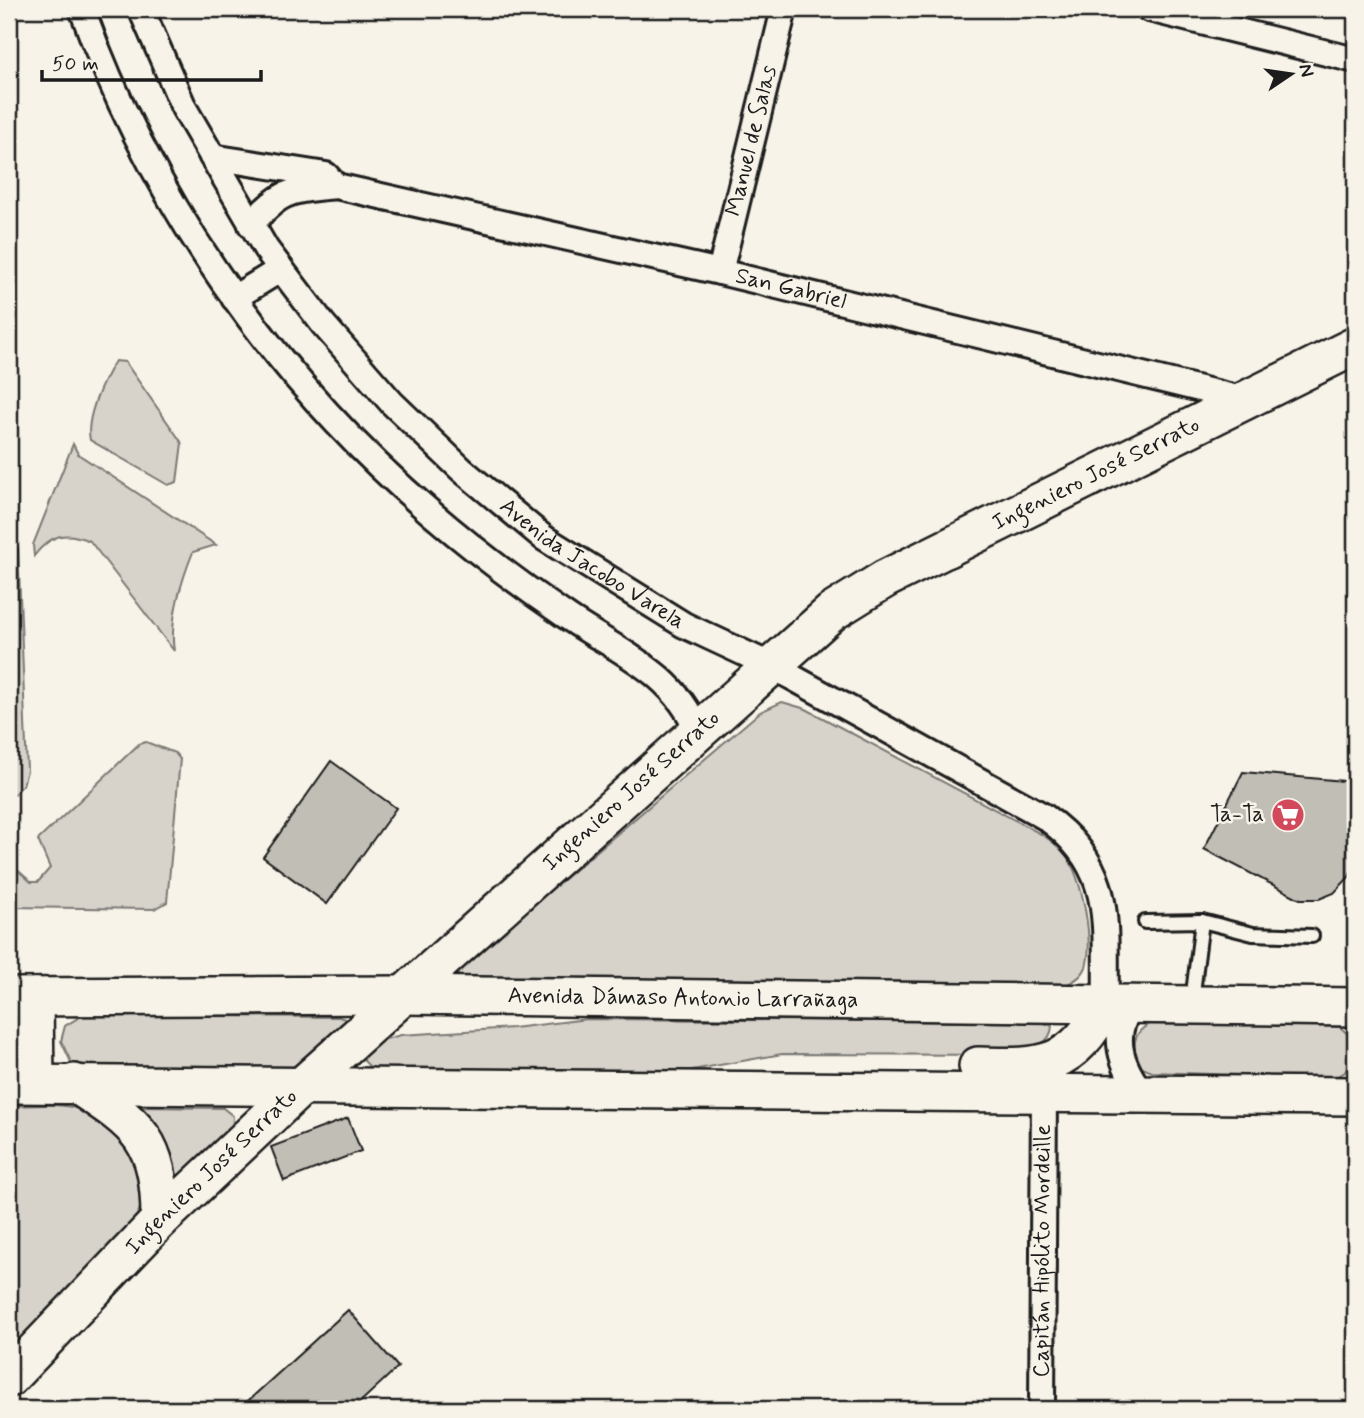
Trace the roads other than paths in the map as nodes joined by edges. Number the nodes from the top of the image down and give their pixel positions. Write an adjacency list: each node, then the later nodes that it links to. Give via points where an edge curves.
1 (82, 9): 11 (street, via 152,165)
2 (141, 9): 6 (street, Avenida Jacobo Varela, via 184,108)
3 (784, 9): 10 (street, Manuel de Salas)
4 (1149, 9): 5 (street)
5 (1355, 60)
6 (212, 158): 7 (street, San Gabriel, via 326,175); 8 (street, Avenida Jacobo Varela)
7 (336, 186): 8 (street, San Gabriel, via 292,191 271,201); 10 (street, San Gabriel)
8 (251, 225): 9 (street, Avenida Jacobo Varela)
9 (281, 269): 11 (street); 14 (street, Avenida Jacobo Varela, via 392,402 497,500 544,538 684,625)
10 (720, 272): 13 (street, San Gabriel)
11 (234, 298): 15 (street, via 334,420 428,511 569,619 641,661 675,691)
12 (1355, 346): 13 (street, Ingeniero José Serrato)
13 (1245, 400): 14 (street, Ingeniero José Serrato, via 885,579 832,612)
14 (772, 666): 15 (street, Ingeniero José Serrato); 21 (street, Avenida Jacobo Varela, via 1070,835 1087,855 1099,881)
15 (698, 732): 19 (street, Ingeniero José Serrato)
16 (1202, 921): 17 (lane); 18 (lane, via 1254,934); 22 (lane)
17 (1145, 922)
18 (1312, 936)
19 (403, 995): 20 (street, Avenida Dámaso Antonio Larrañaga); 21 (street, Avenida Dámaso Antonio Larrañaga); 26 (street, Ingeniero José Serrato)
20 (21, 997): 24 (street)
21 (1120, 1004): 22 (street, Avenida Dámaso Antonio Larrañaga); 27 (street, via 1068,1053 1050,1063 1021,1067 811,1066); 29 (street, Avenida Jacobo Varela, via 1126,1013 1121,1058)
22 (1191, 1005): 23 (street, Avenida Dámaso Antonio Larrañaga)
23 (1355, 1007)
24 (22, 1083): 25 (street)
25 (74, 1083): 26 (street); 31 (street, via 124,1116 147,1145 162,1197)
26 (303, 1085): 27 (street); 31 (street, Ingeniero José Serrato)
27 (773, 1090): 28 (street)
28 (1044, 1092): 29 (street); 33 (street, Capitán Hipólito Mordeille)
29 (1142, 1094): 30 (street)
30 (1355, 1096)
31 (160, 1220): 32 (street, Ingeniero José Serrato)
32 (9, 1378)
33 (1042, 1409)

